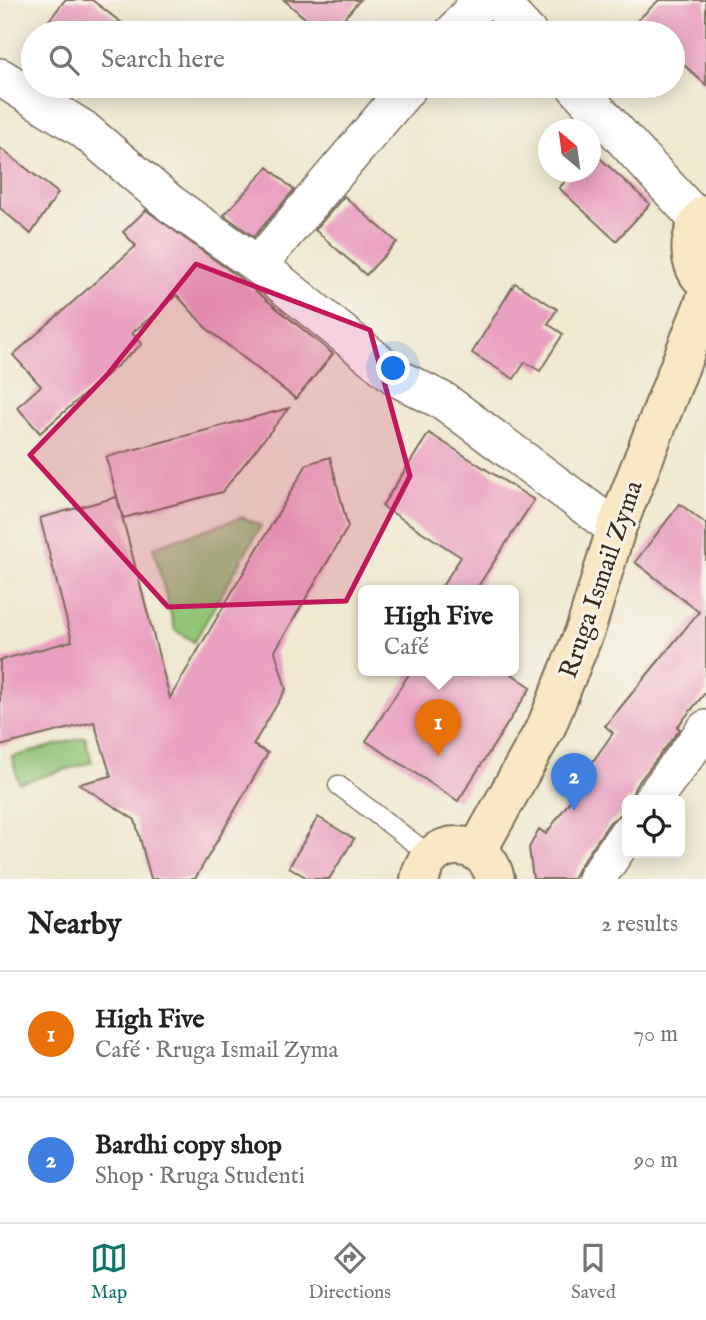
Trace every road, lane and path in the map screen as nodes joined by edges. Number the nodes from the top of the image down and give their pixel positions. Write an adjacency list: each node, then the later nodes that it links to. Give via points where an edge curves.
1 (481, 0): 3 (street)
2 (497, 0): 4 (street)
3 (463, 21)
4 (517, 21)
5 (0, 77): 6 (street)
6 (21, 90)
7 (33, 98): 11 (street, via 83,130 171,204)
8 (399, 98): 11 (street)
9 (587, 98): 10 (street)
10 (703, 217): 12 (main road, via 690,249 693,264)
11 (258, 265): 14 (street, via 399,379 445,402)
12 (706, 283)
13 (706, 299): 14 (main road, Rruga Ismail Zyma)
14 (616, 529): 19 (main road, Rruga Ismail Zyma, via 586,628)
15 (706, 729): 17 (street)
16 (338, 785): 20 (lane)
17 (656, 795)
18 (622, 841): 21 (street)
19 (486, 865): 20 (main road, via 466,846 451,846)
20 (426, 868)
21 (596, 879)

